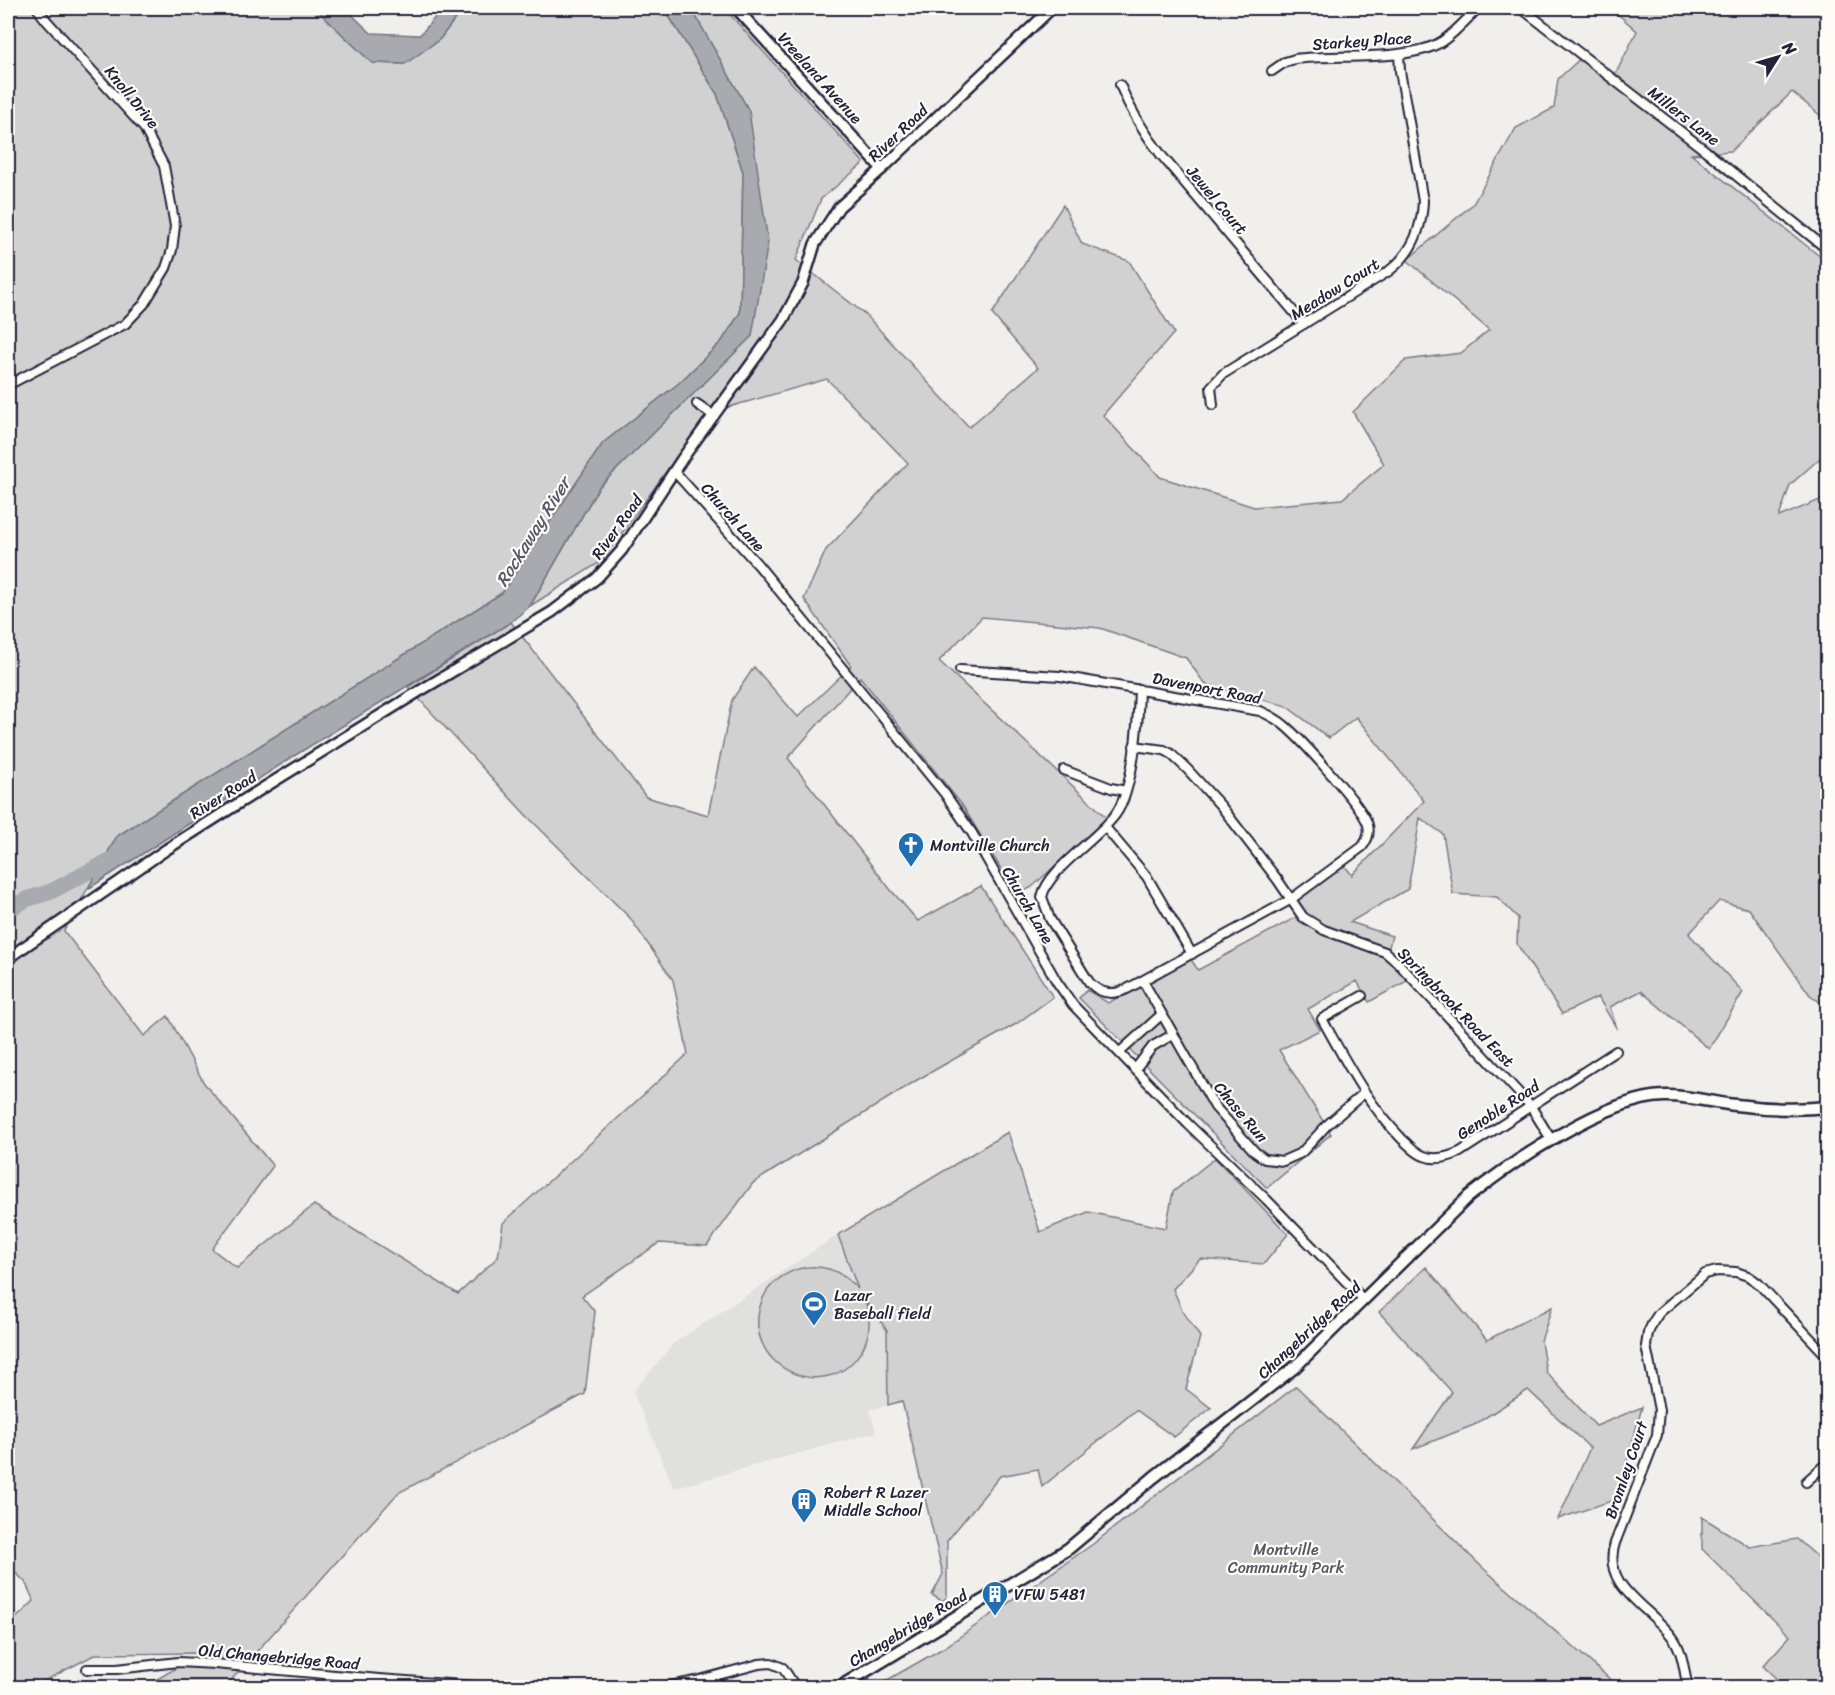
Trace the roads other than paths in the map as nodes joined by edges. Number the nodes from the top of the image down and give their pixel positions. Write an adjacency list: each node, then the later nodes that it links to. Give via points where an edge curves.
1 (37, 8): 12 (street, Knoll Drive, via 144,128 164,166 175,226 166,268 144,304 125,324)
2 (736, 8): 9 (street, Vreeland Avenue)
3 (1052, 8): 9 (street, River Road)
4 (1478, 8): 6 (street, Starkey Place, via 1440,43)
5 (1521, 8): 10 (street, Millers Lane, via 1706,150)
6 (1399, 54): 7 (street, Starkey Place, via 1295,59); 11 (street, Meadow Court, via 1423,201 1418,232 1402,259 1389,271)
7 (1272, 71)
8 (1120, 85): 11 (street, Jewel Court, via 1147,137)
9 (882, 169): 15 (street, River Road, via 838,207 821,233 793,306)
10 (1827, 250)
11 (1304, 324): 14 (street, Meadow Court, via 1216,379 1211,387)
12 (8, 385)
13 (697, 404): 15 (street)
14 (1213, 405)
15 (714, 416): 16 (street, River Road)
16 (674, 471): 25 (street, River Road, via 610,565 568,602 239,803); 30 (street, Church Lane, via 759,566 945,794 972,833 1057,982 1073,1005)
17 (960, 670): 18 (street, Davenport Road, via 1060,676)
18 (1139, 689): 19 (street); 23 (street, Davenport Road, via 1272,716 1311,750 1360,810 1368,824 1368,836 1362,847)
19 (1134, 746): 21 (street); 23 (street, Springbrook Road East, via 1164,750 1187,769 1221,806)
20 (1064, 770): 21 (street)
21 (1126, 791): 22 (street, via 1122,805)
22 (1105, 827): 24 (street, via 1147,877); 26 (street, Davenport Road, via 1050,881 1042,897 1050,919 1094,988 1107,994 1119,993)
23 (1290, 900): 24 (street, Davenport Road); 34 (street, Springbrook Road East, via 1313,924 1390,956)
24 (1192, 954): 26 (street, Davenport Road)
25 (8, 958)
26 (1143, 981): 28 (street, Chase Run)
27 (1362, 996): 33 (street, Genoble Road, via 1322,1019)
28 (1161, 1015): 29 (street, Chase Run); 30 (street)
29 (1172, 1035): 32 (street, via 1153,1046); 33 (street, Chase Run, via 1215,1107 1255,1152 1271,1160 1289,1159 1300,1153)
30 (1120, 1052): 32 (street, Church Lane)
31 (1616, 1052): 34 (street, Genoble Road)
32 (1136, 1068): 37 (street, Church Lane)
33 (1364, 1093): 34 (street, Genoble Road, via 1382,1119 1413,1150 1436,1158 1460,1152)
34 (1530, 1105): 36 (street, Springbrook Road East)
35 (1827, 1107): 36 (main road, Changebridge Road, via 1767,1108 1652,1096 1616,1106)
36 (1552, 1141): 37 (main road, Changebridge Road, via 1468,1197)
37 (1364, 1300): 45 (main road, Changebridge Road, via 1295,1367 1068,1550)
38 (1827, 1357): 46 (street, Bromley Court, via 1758,1283 1736,1272 1717,1271 1700,1277 1659,1313 1650,1327 1646,1346 1659,1410 1657,1435 1611,1562 1625,1589 1676,1642)
39 (1827, 1462): 40 (street)
40 (1806, 1482)
41 (87, 1669): 42 (street, Old Changebridge Road, via 178,1662)
42 (503, 1688)
43 (660, 1688): 44 (street, via 771,1663 783,1668)
44 (796, 1688)
45 (838, 1688)
46 (1688, 1688)

